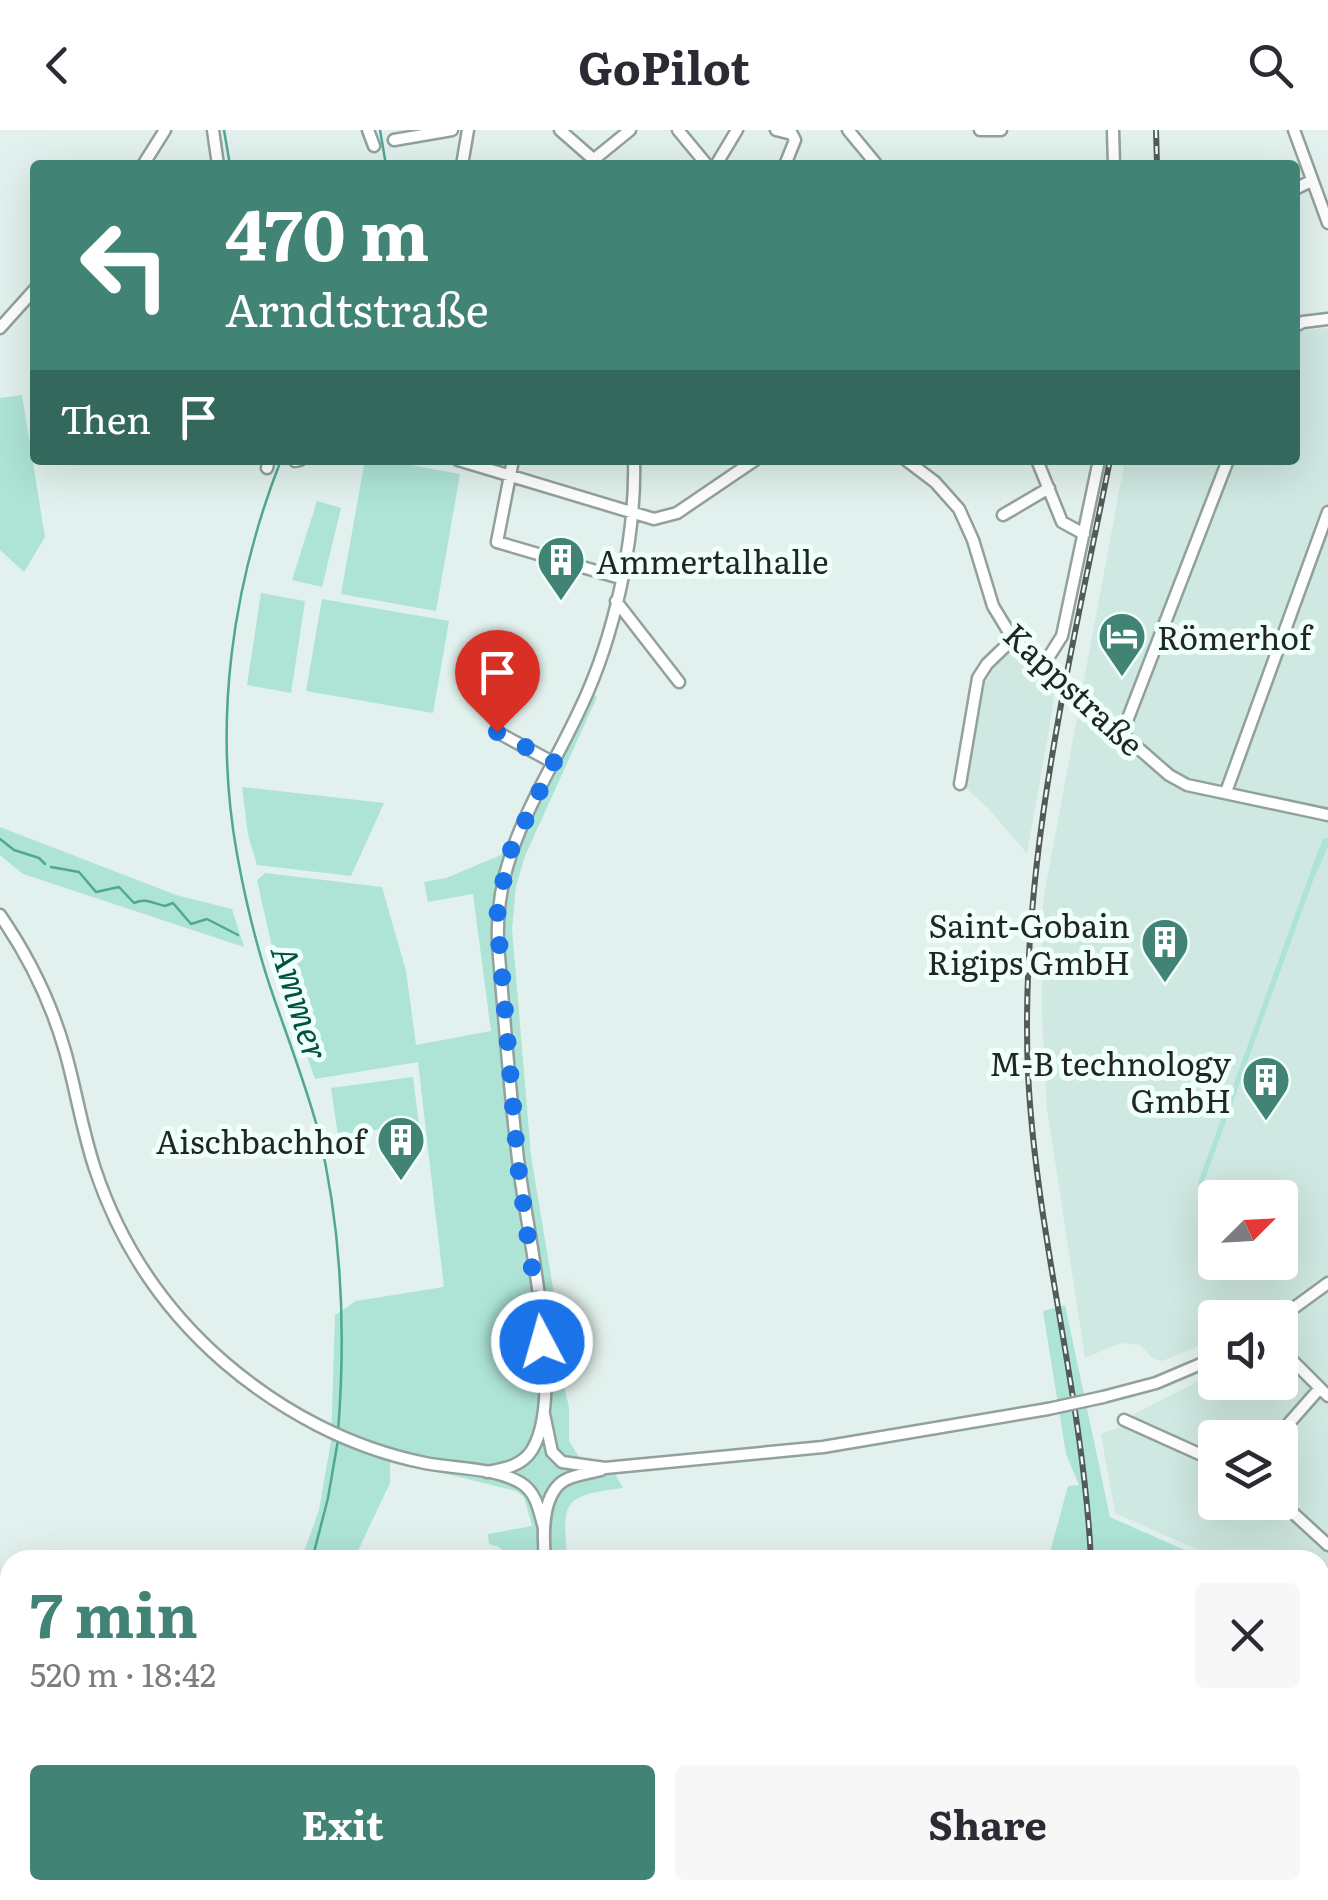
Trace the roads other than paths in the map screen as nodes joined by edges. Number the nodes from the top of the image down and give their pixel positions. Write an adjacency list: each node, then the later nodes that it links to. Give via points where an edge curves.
1 (164, 130): 18 (street)
2 (213, 130): 19 (street)
3 (368, 130): 17 (street)
4 (452, 130): 16 (street)
5 (468, 130): 20 (street)
6 (560, 130): 21 (street)
7 (630, 130): 22 (street)
8 (678, 130): 23 (street)
9 (737, 130): 24 (street)
10 (776, 130): 25 (street, via 796,140)
11 (848, 130): 26 (street)
12 (980, 130): 13 (street)
13 (1001, 130)
14 (1113, 130): 27 (street)
15 (1294, 130): 28 (street)
16 (394, 140)
17 (374, 146)
18 (146, 160)
19 (217, 160)
20 (463, 160)
21 (591, 160)
22 (597, 160)
23 (703, 160)
24 (719, 160)
25 (788, 160)
26 (873, 160)
27 (1114, 160)
28 (1312, 181): 29 (street); 30 (street)
29 (1300, 187)
30 (1328, 223)
31 (30, 295): 34 (street)
32 (1328, 319): 33 (street)
33 (1300, 324)
34 (0, 328)
35 (475, 465): 43 (street)
36 (512, 465): 43 (street)
37 (634, 465): 46 (street)
38 (748, 465): 46 (street, via 677,513)
39 (913, 465): 51 (street, Kappstraße, via 959,509 993,606)
40 (1039, 465): 44 (street)
41 (1098, 465): 48 (street)
42 (1226, 465): 54 (street)
43 (511, 476): 46 (street); 49 (street, via 497,542)
44 (1049, 488): 47 (street); 48 (street, via 1062,522)
45 (1328, 512): 58 (street)
46 (632, 513): 49 (street)
47 (1003, 515)
48 (1084, 534): 52 (street, via 1062,636)
49 (620, 578): 50 (street)
50 (616, 601): 53 (street); 56 (street, via 589,689)
51 (1013, 639): 52 (street, Kappstraße); 57 (street, via 978,678)
52 (1043, 666): 54 (street, Kappstraße)
53 (679, 682)
54 (1119, 731): 58 (street, Kappstraße, via 1169,775)
55 (497, 732): 56 (street)
56 (554, 762): 66 (street, via 508,856 497,916 518,1165 540,1319)
57 (960, 784)
58 (1226, 792): 59 (street, Kappstraße)
59 (1328, 815)
60 (0, 915): 75 (street, via 52,1013 115,1218 179,1318 270,1398 326,1430 420,1462)
61 (1328, 1283): 62 (street)
62 (1298, 1305)
63 (1198, 1365): 74 (street, bridge, via 1156,1383 1048,1409 822,1448)
64 (1298, 1366): 65 (street)
65 (1324, 1392): 68 (street)
66 (543, 1412): 69 (street); 70 (street)
67 (1124, 1420): 71 (street)
68 (1295, 1420)
69 (531, 1452): 70 (street); 73 (street)
70 (552, 1452): 72 (street)
71 (1198, 1453)
72 (562, 1462): 74 (street); 77 (street)
73 (521, 1463): 75 (street); 76 (street)
74 (606, 1468): 77 (street)
75 (486, 1472): 76 (street)
76 (522, 1484): 78 (street)
77 (559, 1486): 78 (street); 80 (street)
78 (534, 1494): 80 (street)
79 (1298, 1517): 81 (street)
80 (544, 1528): 82 (street)
81 (1328, 1544)
82 (545, 1550)

